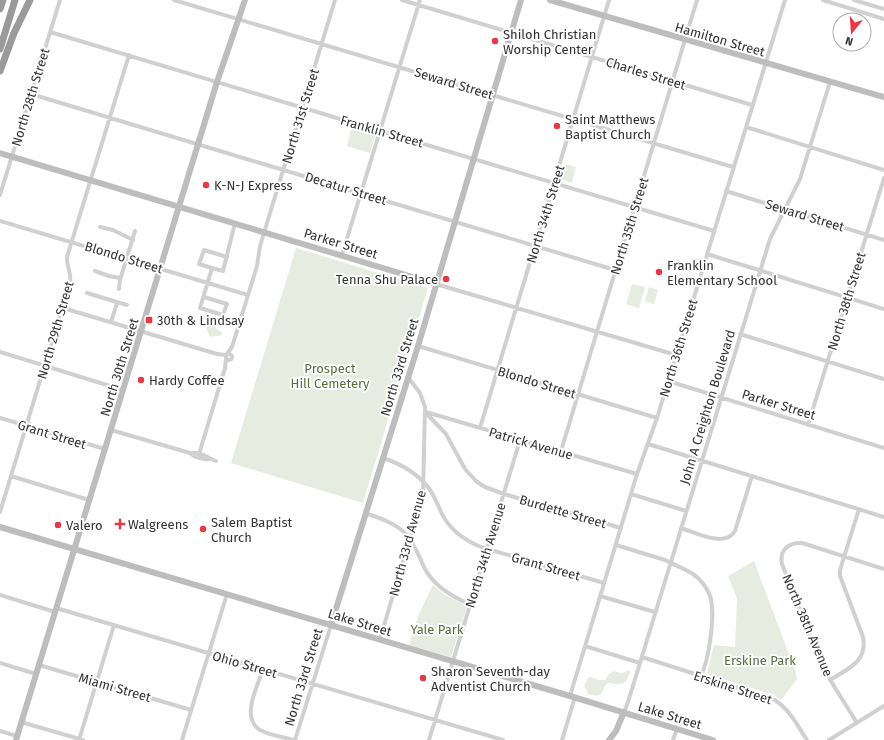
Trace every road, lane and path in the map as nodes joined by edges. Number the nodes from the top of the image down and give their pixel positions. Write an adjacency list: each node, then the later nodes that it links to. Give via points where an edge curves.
1 (3, 0): 19 (highway)
2 (15, 0): 29 (highway)
3 (30, 0): 34 (highway)
4 (60, 0): 25 (street, North 28th Street)
5 (174, 0): 23 (street, Seward Street)
6 (245, 0): 23 (main road, North 30th Street)
7 (335, 0): 28 (street, North 31st Street)
8 (402, 0): 18 (street, Charles Street)
9 (420, 0): 18 (street)
10 (521, 0): 26 (main road, North 33rd Street)
11 (550, 0): 22 (main road, Hamilton Street)
12 (609, 0): 22 (street, North 34th Street)
13 (697, 0): 27 (street, North 35th Street)
14 (785, 0): 32 (street, North 36th Street)
15 (823, 0): 21 (street)
16 (854, 0): 17 (street)
17 (861, 2): 20 (street); 21 (street)
18 (419, 5): 26 (street, Charles Street); 33 (street)
19 (0, 9)
20 (884, 9)
21 (858, 11): 24 (street)
22 (604, 16): 27 (main road, Hamilton Street); 31 (street, North 34th Street)
23 (239, 19): 28 (street, Seward Street); 36 (main road, North 30th Street)
24 (884, 19)
25 (50, 32): 30 (street, Franklin Street); 38 (street, North 28th Street)
26 (511, 33): 31 (street, Charles Street); 39 (main road, North 33rd Street)
27 (685, 39): 32 (main road, Hamilton Street); 35 (street, North 35th Street)
28 (322, 44): 33 (street, Seward Street); 42 (street, North 31st Street)
29 (0, 49)
30 (129, 55): 36 (street, Franklin Street); 43 (street, North 29th Street)
31 (592, 57): 35 (street, Charles Street); 44 (street, North 34th Street)
32 (765, 64): 37 (main road, Hamilton Street); 41 (street, North 36th Street)
33 (400, 67): 39 (street, Seward Street); 46 (street)
34 (0, 71)
35 (672, 81): 41 (street, Charles Street); 47 (street, North 35th Street)
36 (217, 82): 42 (street, Franklin Street); 48 (main road, North 30th Street)
37 (830, 82): 40 (main road, Hamilton Street); 49 (street, John A Creighton Boulevard)
38 (31, 94): 43 (street, Decatur Street); 51 (street, North 28th Street)
39 (492, 95): 44 (street, Seward Street); 52 (main road, North 33rd Street)
40 (884, 97)
41 (752, 105): 45 (street, North 36th Street)
42 (302, 107): 46 (street, Franklin Street); 54 (street, North 31st Street)
43 (110, 118): 48 (street, Decatur Street); 57 (street, North 29th Street)
44 (574, 120): 47 (street, Seward Street); 58 (street, North 34th Street)
45 (746, 127): 49 (street); 53 (street, North 36th Street)
46 (380, 130): 52 (street, Franklin Street); 60 (street)
47 (653, 143): 53 (street, Seward Street); 63 (street, North 35th Street)
48 (198, 144): 54 (street, Decatur Street); 62 (main road, North 30th Street)
49 (810, 147): 55 (street); 64 (street, John A Creighton Boulevard, via 800,179)
50 (0, 153): 51 (main road, Parker Street)
51 (12, 156): 57 (main road, Parker Street); 61 (street, North 28th Street)
52 (473, 158): 58 (street, Franklin Street); 66 (main road, North 33rd Street)
53 (733, 167): 59 (street, North 36th Street)
54 (283, 169): 60 (street, Decatur Street); 71 (street, North 31st Street)
55 (884, 170)
56 (884, 178): 72 (street, North 38th Street)
57 (91, 180): 62 (main road, Parker Street); 75 (street, North 29th Street)
58 (555, 182): 63 (street, Franklin Street); 76 (street, North 34th Street)
59 (726, 191): 64 (street, Seward Street); 70 (street, North 36th Street)
60 (361, 193): 66 (street, Decatur Street); 78 (street)
61 (0, 195)
62 (179, 206): 67 (main road, Parker Street); 81 (main road, North 30th Street)
63 (634, 207): 70 (street, Franklin Street); 83 (street, North 35th Street)
64 (785, 209): 72 (street, Seward Street); 84 (street, John A Creighton Boulevard, via 772,233)
65 (0, 221): 75 (street, Blondo Street)
66 (455, 221): 76 (street, Decatur Street); 88 (main road, North 33rd Street)
67 (235, 223): 71 (main road, Parker Street); 79 (street)
68 (100, 227): 73 (street, via 113,230)
69 (135, 231): 73 (street)
70 (714, 231): 77 (street, North 36th Street)
71 (264, 232): 78 (main road, Parker Street); 91 (street, North 31st Street)
72 (866, 234): 74 (street, Seward Street); 93 (street, North 38th Street)
73 (132, 240): 80 (street)
74 (884, 240)
75 (72, 242): 80 (street, Blondo Street); 96 (street, North 29th Street, via 67,262 71,280)
76 (536, 245): 83 (street, Decatur Street); 97 (street, North 34th Street)
77 (707, 254): 84 (street); 105 (street, North 36th Street)
78 (342, 255): 88 (main road, Parker Street)
79 (227, 257): 82 (street, via 223,271); 82 (street, via 204,250 199,264)
80 (128, 258): 81 (street, Blondo Street); 86 (street)
81 (161, 268): 87 (street, Blondo Street); 100 (main road, North 30th Street)
82 (212, 268): 87 (street)
83 (615, 270): 101 (street, North 35th Street)
84 (760, 270): 93 (street); 102 (street, John A Creighton Boulevard)
85 (95, 271): 86 (street)
86 (120, 278): 89 (street)
87 (208, 282): 91 (street, Blondo Street); 92 (street)
88 (436, 284): 97 (street, Parker Street); 103 (main road, North 33rd Street)
89 (119, 289)
90 (87, 293): 94 (street)
91 (248, 294): 106 (street, North 31st Street)
92 (204, 297): 92 (street, via 200,308 224,315 227,304)
93 (847, 298): 98 (street); 107 (street, North 38th Street)
94 (117, 303): 95 (street); 99 (street)
95 (127, 305)
96 (63, 308): 99 (street); 108 (street, North 29th Street)
97 (516, 308): 101 (street, Parker Street); 109 (street, North 34th Street)
98 (884, 310)
99 (111, 322): 100 (street)
100 (142, 332): 106 (street); 113 (main road, North 30th Street)
101 (597, 332): 105 (street, Parker Street); 114 (street, North 35th Street)
102 (740, 334): 107 (street); 115 (street, John A Creighton Boulevard)
103 (418, 346): 109 (street, Blondo Street); 110 (main road, North 33rd Street)
104 (0, 352): 108 (street)
105 (676, 355): 112 (street, North 36th Street)
106 (228, 357): 129 (street, North 31st Street)
107 (827, 361): 111 (street); 119 (street, North 38th Street)
108 (45, 365): 113 (street); 120 (street, North 29th Street)
109 (498, 370): 114 (street, Blondo Street); 121 (street, North 34th Street)
110 (408, 377): 116 (street, North 33rd Avenue, via 420,393); 130 (main road, North 33rd Street)
111 (884, 379)
112 (668, 381): 115 (street, Parker Street); 118 (street, North 36th Street)
113 (123, 390): 122 (main road, North 30th Street)
114 (578, 394): 118 (street, Blondo Street); 127 (street, North 35th Street)
115 (721, 398): 119 (street, Parker Street); 132 (street, John A Creighton Boulevard)
116 (425, 412): 121 (street, Patrick Avenue); 137 (street, North 33rd Avenue); 138 (street, Burdette Street, via 446,434 460,463 470,475 485,487)
117 (0, 418): 120 (street, Grant Street)
118 (657, 418): 124 (street, North 36th Street)
119 (808, 425): 125 (street, Parker Street)
120 (26, 426): 126 (street, Grant Street); 135 (street, North 29th Street)
121 (480, 428): 123 (street, Patrick Avenue)
122 (111, 430): 126 (main road, North 30th Street); 128 (street)
123 (520, 440): 127 (street, Patrick Avenue); 138 (street, North 34th Avenue)
124 (648, 444): 132 (street); 134 (street, North 36th Street)
125 (884, 448)
126 (105, 449): 140 (main road, North 30th Street)
127 (561, 452): 134 (street, Patrick Avenue)
128 (190, 453): 129 (street); 131 (street, via 192,456)
129 (199, 454): 131 (street)
130 (382, 458): 137 (street, Grant Street, via 406,468); 144 (main road, North 33rd Street)
131 (209, 459): 133 (street)
132 (702, 460): 136 (street); 142 (street, John A Creighton Boulevard)
133 (216, 461)
134 (638, 474): 139 (street, North 36th Street)
135 (11, 476): 140 (street); 143 (street, North 29th Street)
136 (752, 476): 141 (street); 148 (street, via 731,537 720,540)
137 (424, 482): 149 (street, North 33rd Avenue); 152 (street, Grant Street, via 452,529 468,541)
138 (504, 494): 147 (street, Burdette Street); 152 (street, North 34th Avenue)
139 (631, 494): 142 (street); 147 (street, North 36th Street)
140 (89, 500): 151 (main road, North 30th Street)
141 (859, 509): 145 (street); 153 (street)
142 (686, 511): 148 (street, John A Creighton Boulevard)
143 (0, 512)
144 (365, 513): 149 (street, via 395,526); 164 (main road, North 33rd Street)
145 (884, 517)
146 (0, 527): 151 (main road, Lake Street)
147 (621, 528): 150 (street, North 36th Street)
148 (681, 528): 154 (street, John A Creighton Boulevard)
149 (410, 540): 160 (street, via 436,584 449,594); 165 (street, North 33rd Avenue)
150 (616, 545): 154 (street, Burdette Street); 156 (street, North 36th Street)
151 (74, 549): 157 (main road, Lake Street); 161 (main road, North 30th Street)
152 (487, 549): 156 (street, Grant Street); 160 (street, North 34th Avenue)
153 (845, 556): 155 (street); 176 (street, via 840,570 841,580 863,637 864,648 856,663); 176 (street, North 38th Avenue, via 802,543 788,546 782,555 782,564 819,660)
154 (670, 563): 162 (street, John A Creighton Boulevard); 175 (street, Burdette Street, via 697,577 710,598 712,609 709,648)
155 (884, 569)
156 (604, 583): 159 (street, North 36th Street)
157 (227, 594): 164 (main road, Lake Street); 167 (street)
158 (0, 595): 161 (street, Ohio Street)
159 (600, 596): 162 (street); 166 (street, North 36th Street)
160 (470, 604): 169 (street, North 34th Avenue)
161 (56, 610): 163 (street, Ohio Street); 172 (main road, North 30th Street)
162 (655, 612): 168 (street, John A Creighton Boulevard)
163 (114, 625): 167 (street, Ohio Street); 177 (street)
164 (330, 625): 165 (main road, Lake Street); 178 (street, North 33rd Street)
165 (380, 639): 169 (main road, Lake Street)
166 (585, 646): 171 (street); 179 (street, North 36th Street)
167 (209, 653): 173 (street, Ohio Street); 181 (street)
168 (642, 657): 171 (street, John A Creighton Boulevard); 175 (street, Erskine Street)
169 (453, 661): 179 (main road, Lake Street); 183 (street, North 34th Avenue)
170 (0, 663): 174 (street)
171 (640, 663): 182 (street, John A Creighton Boulevard)
172 (39, 665): 174 (main road, North 30th Street); 177 (street, Miami Street)
173 (263, 669): 178 (street, Ohio Street); 191 (street, via 251,706 251,719 261,730)
174 (36, 674): 184 (main road, North 30th Street)
175 (701, 676): 198 (street, Erskine Street, via 778,702 789,713)
176 (830, 680): 185 (street, North 38th Avenue)
177 (97, 682): 181 (street, Miami Street); 189 (street)
178 (312, 683): 183 (street, Ohio Street); 191 (street, North 33rd Street)
179 (572, 696): 182 (main road, Lake Street); 194 (street, North 36th Street)
180 (884, 706): 185 (street)
181 (191, 710): 190 (street)
182 (624, 712): 186 (main road, Lake Street); 195 (main road, John A Creighton Boulevard)
183 (436, 720): 192 (street, North 34th Avenue); 193 (street, Ohio Street)
184 (21, 722): 188 (main road, North 30th Street); 189 (street)
185 (857, 723): 199 (street)
186 (677, 729): 196 (street); 197 (main road, Lake Street)
187 (0, 731): 188 (street)
188 (16, 738)
189 (80, 740)
190 (182, 740)
191 (294, 740)
192 (429, 740)
193 (503, 740)
194 (562, 740)
195 (610, 740)
196 (673, 740)
197 (713, 740)
198 (807, 740)
199 (829, 740)

